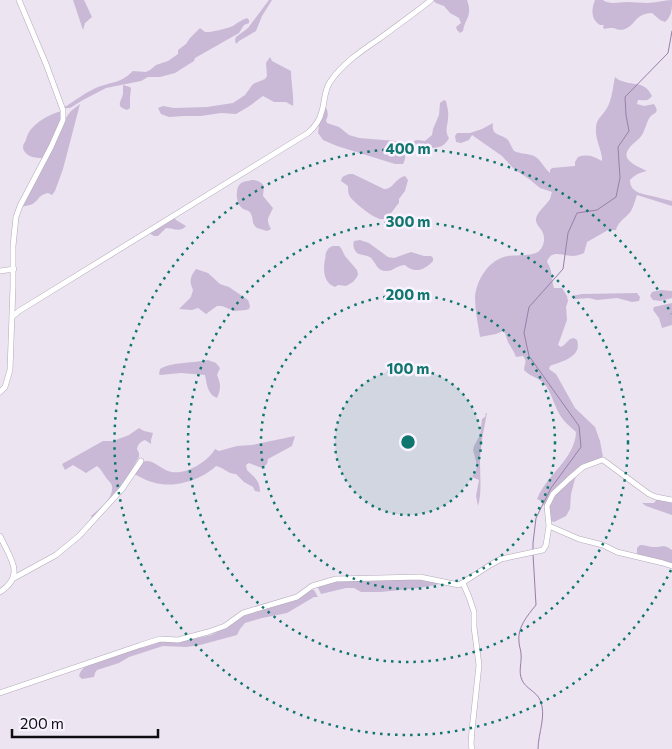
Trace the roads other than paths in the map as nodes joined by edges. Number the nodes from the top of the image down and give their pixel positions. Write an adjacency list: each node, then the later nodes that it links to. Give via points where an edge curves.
1 (19, 0): 3 (street, via 46,64 64,120 16,217)
2 (430, 0): 5 (street, via 341,68 329,83 318,122 308,133)
3 (14, 268): 4 (street); 5 (street)
4 (0, 271)
5 (12, 317): 6 (street, via 10,370)
6 (0, 392)
7 (141, 461): 12 (street, via 122,489 79,536 56,555)
8 (672, 500): 9 (street, via 649,494 603,460 583,467 553,494 547,506)
9 (549, 526): 11 (street, via 617,552); 13 (street, via 543,550 501,559)
10 (0, 536): 12 (street, via 14,568)
11 (672, 566)
12 (14, 578): 14 (street)
13 (463, 583): 15 (street, via 420,578 336,579 312,586 297,597 243,613 225,626 178,640 160,639); 16 (street, via 474,612 479,665)
14 (0, 592)
15 (0, 693)
16 (472, 749)

